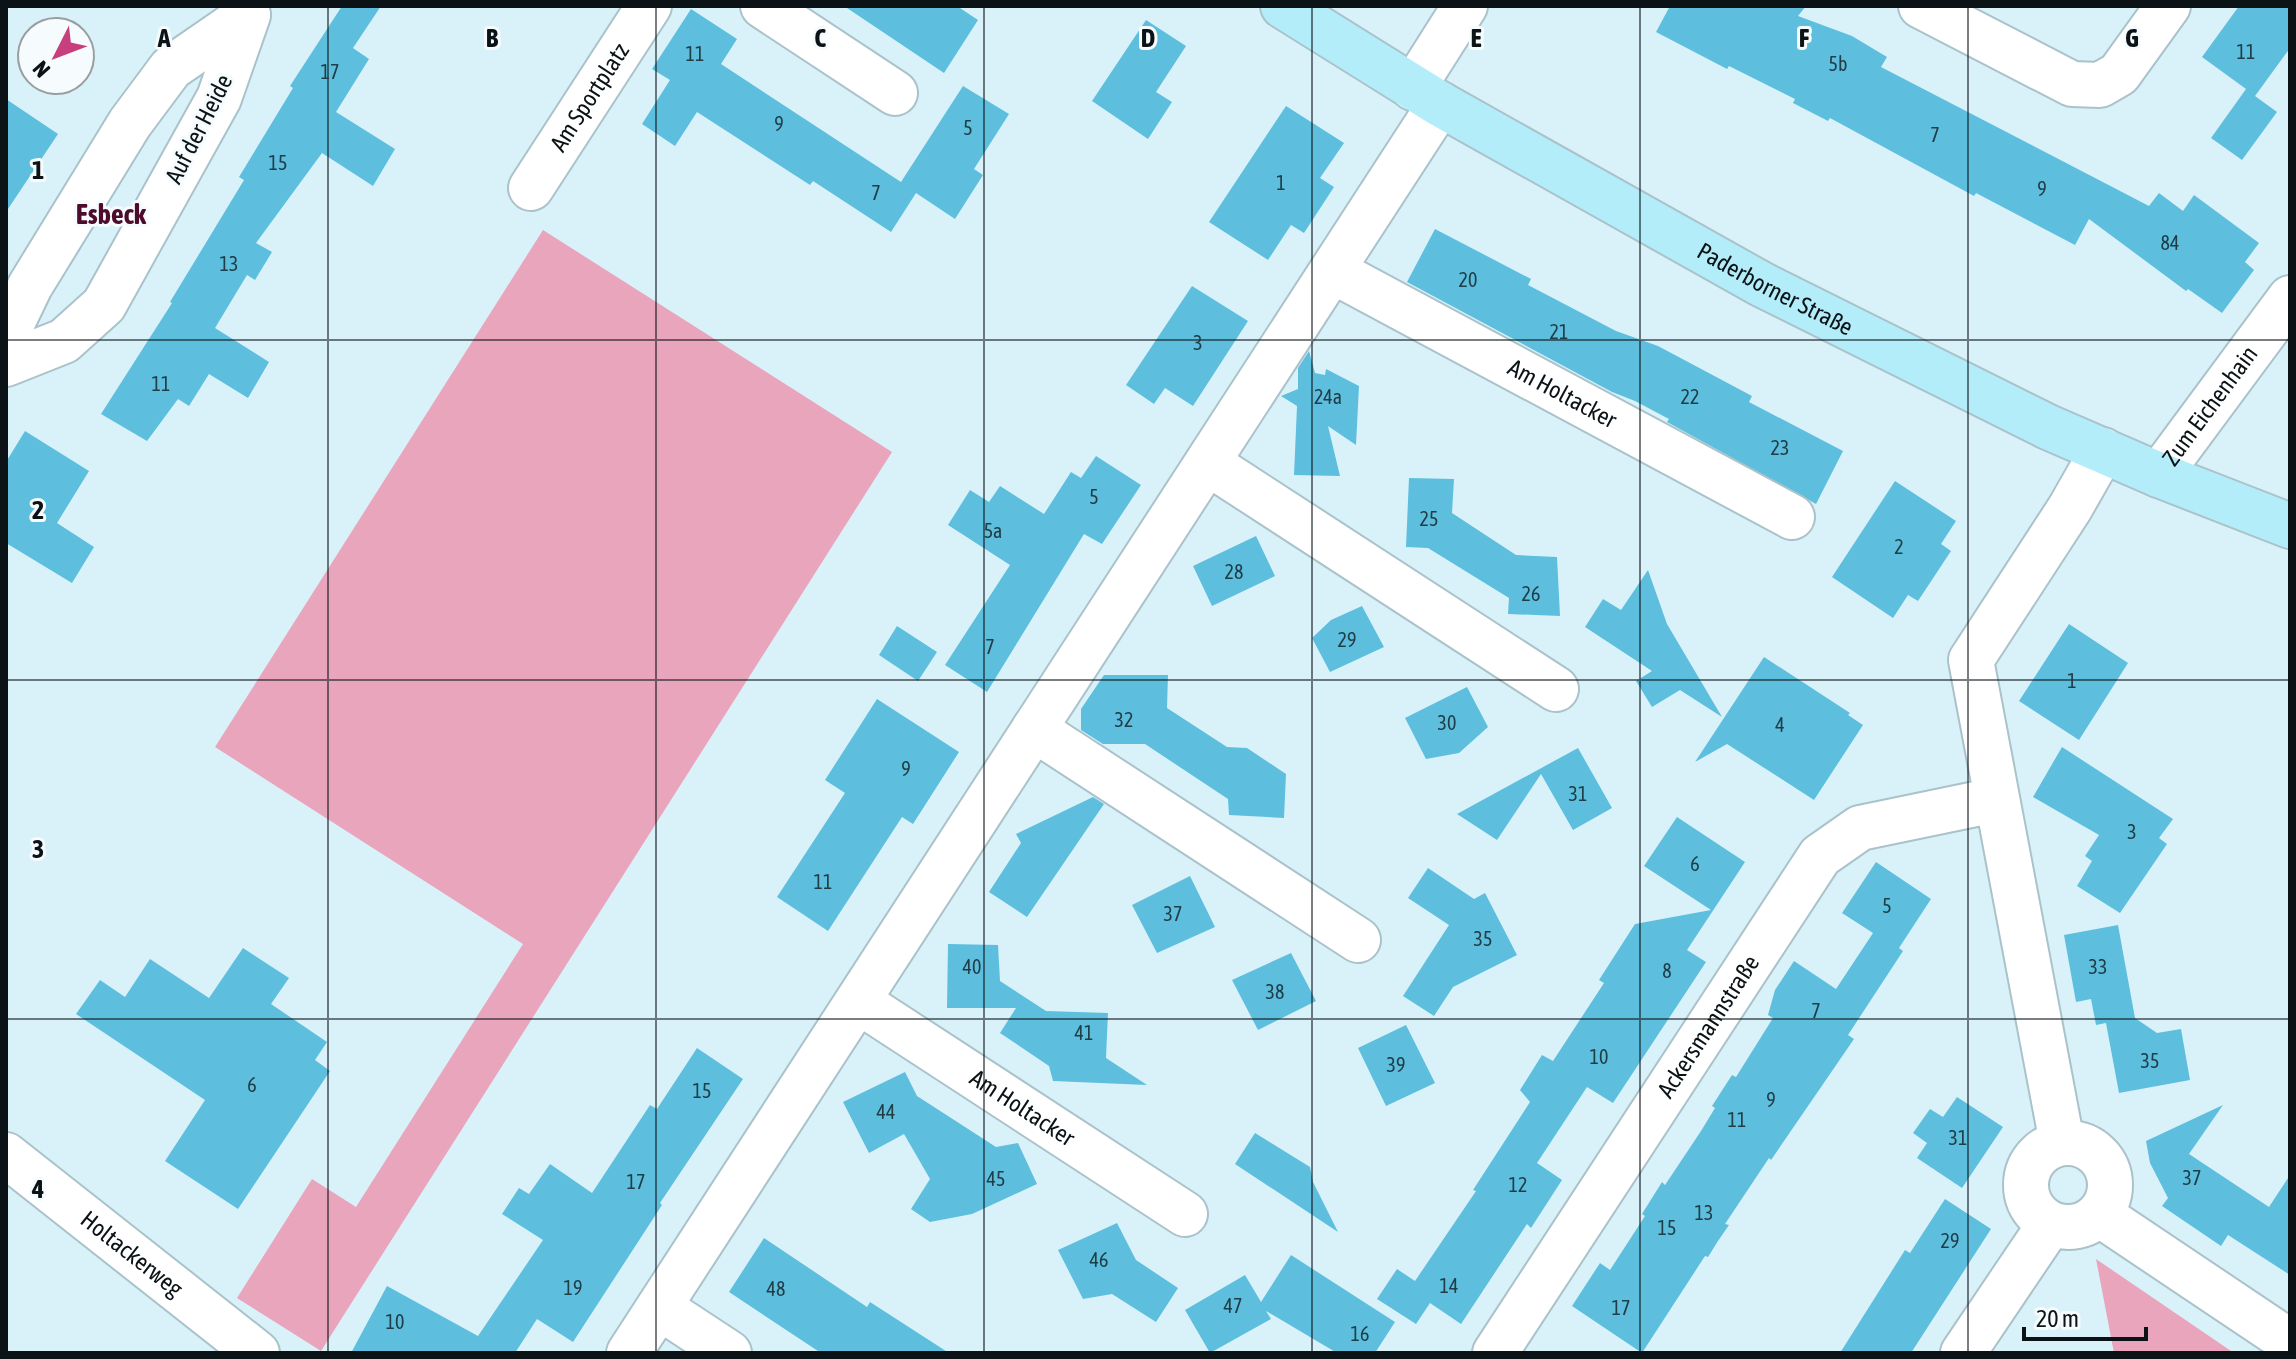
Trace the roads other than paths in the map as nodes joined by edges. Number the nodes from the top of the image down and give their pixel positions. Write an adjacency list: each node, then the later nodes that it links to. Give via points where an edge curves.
1 (649, 6): 10 (street, Am Sportplatz)
2 (763, 6): 8 (street)
3 (1283, 6): 9 (main road, Paderborner Straße)
4 (1465, 6): 9 (street)
5 (1921, 6): 6 (street, via 2072,84 2100,85 2119,74)
6 (2168, 6)
7 (251, 11): 13 (street, Auf der Heide, via 171,68 130,123 30,286); 14 (street, Auf der Heide, via 219,98 104,305 64,341)
8 (895, 93)
9 (1426, 96): 11 (street); 15 (main road, Paderborner Straße, via 1761,284)
10 (531, 188)
11 (1333, 271): 16 (street); 18 (street, Am Holtacker)
12 (2290, 298): 17 (street, Zum Eichenhain)
13 (6, 336)
14 (6, 364)
15 (2103, 450): 17 (main road, Paderborner Straße); 22 (street, via 1971,660)
16 (1208, 463): 20 (street); 21 (street)
17 (2159, 475): 19 (main road, Paderborner Straße)
18 (1792, 517)
19 (2290, 526)
20 (1556, 689)
21 (1034, 729): 23 (street); 24 (street)
22 (1995, 800): 25 (street); 35 (street, Ackersmannstraße, via 1860,828 1820,856)
23 (1358, 940)
24 (858, 1001): 27 (street, Am Holtacker); 30 (street)
25 (2062, 1143): 28 (street, via 2082,1145 2108,1171 2111,1186); 29 (street, via 2042,1151 2026,1176 2028,1200)
26 (6, 1155): 32 (street, Holtackerweg)
27 (1185, 1214)
28 (2099, 1214): 29 (street, via 2077,1227); 31 (street)
29 (2050, 1224): 36 (street)
30 (659, 1307): 33 (street); 34 (street)
31 (2290, 1342)
32 (257, 1353)
33 (629, 1353)
34 (729, 1353)
35 (1495, 1353)
36 (1963, 1353)

